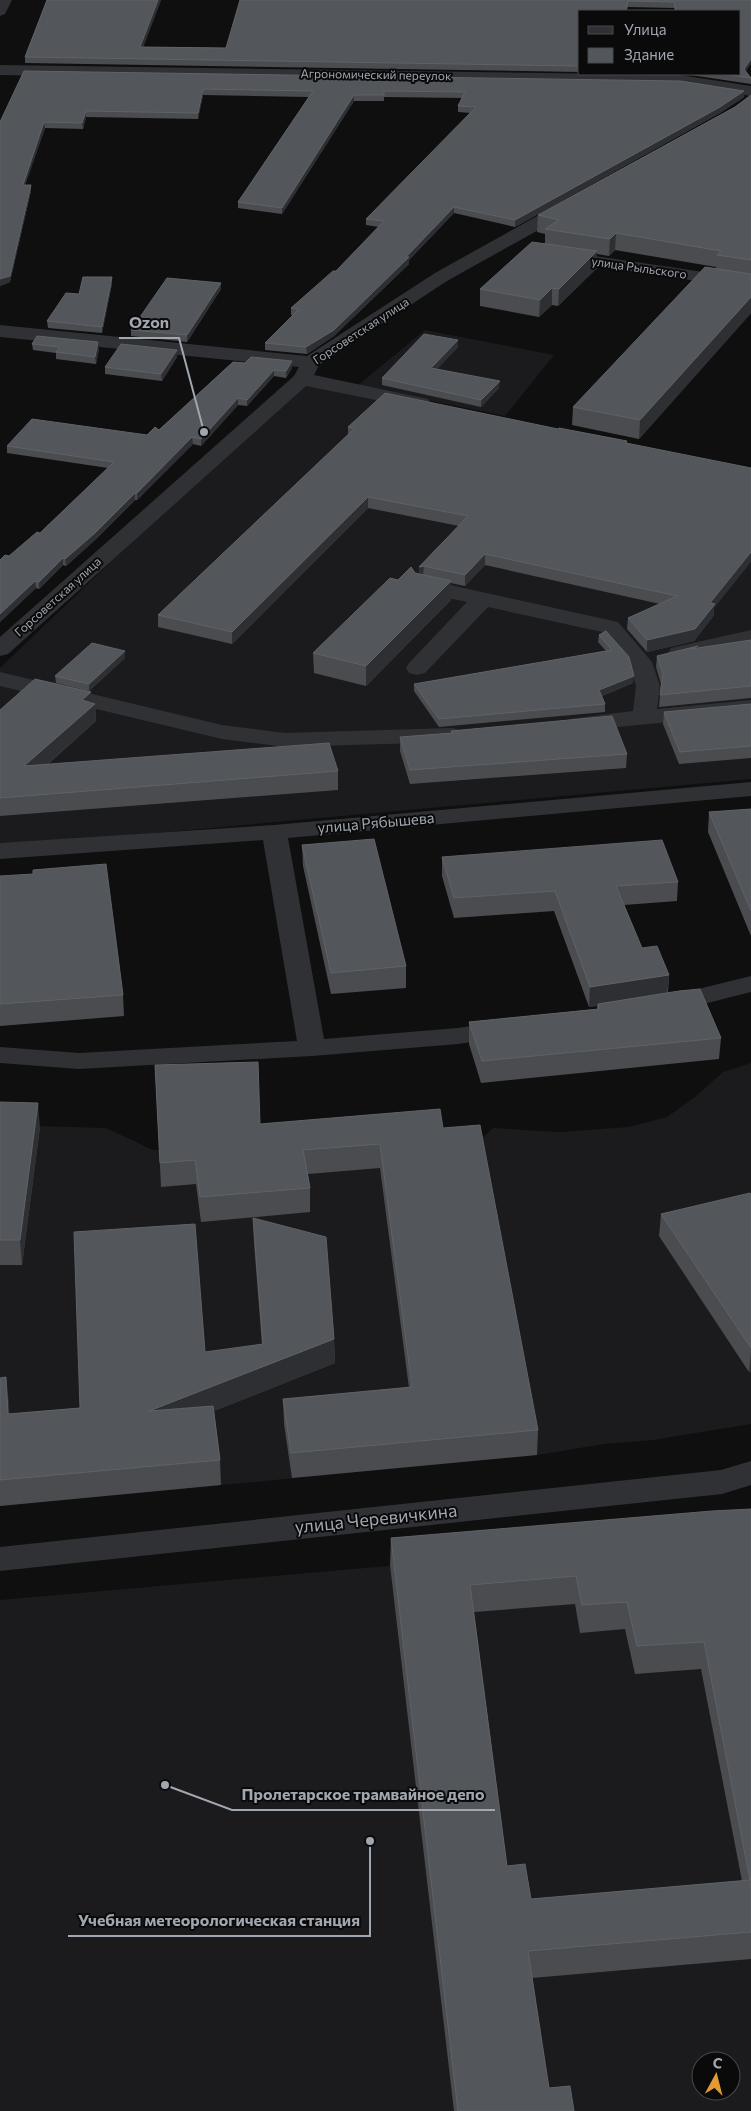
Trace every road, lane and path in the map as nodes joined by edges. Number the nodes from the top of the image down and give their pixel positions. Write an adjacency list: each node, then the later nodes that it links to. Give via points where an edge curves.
1 (5, 0): 2 (street)
2 (0, 11)
3 (0, 70): 4 (street, Агрономический переулок, via 680,80)
4 (748, 100)
5 (590, 194): 6 (street, Горсоветская улица)
6 (498, 246): 7 (street); 11 (street, Горсоветская улица, via 441,277)
7 (528, 250)
8 (547, 254): 9 (street, улица Рыльского)
9 (751, 284)
10 (0, 331): 11 (street)
11 (306, 370): 12 (street); 16 (street, Горсоветская улица)
12 (439, 406)
13 (423, 586): 14 (street)
14 (483, 600): 17 (street, via 610,627); 18 (street)
15 (751, 637): 17 (street)
16 (0, 649)
17 (642, 662): 21 (street, via 648,686)
18 (417, 668)
19 (0, 679): 25 (street)
20 (751, 707): 21 (street)
21 (644, 718): 23 (street)
22 (308, 722): 25 (street)
23 (557, 726)
24 (470, 734): 25 (street, via 285,740)
25 (240, 735)
26 (751, 789): 27 (street, улица Рябышева)
27 (274, 832): 28 (street, улица Рябышева); 32 (street)
28 (0, 851)
29 (751, 984): 30 (street)
30 (640, 1010)
31 (535, 1025): 32 (street, via 458,1036)
32 (312, 1048): 33 (street, via 80,1061)
33 (0, 1055)
34 (751, 1473): 35 (street, улица Черевичкина, via 722,1482)
35 (0, 1559)

